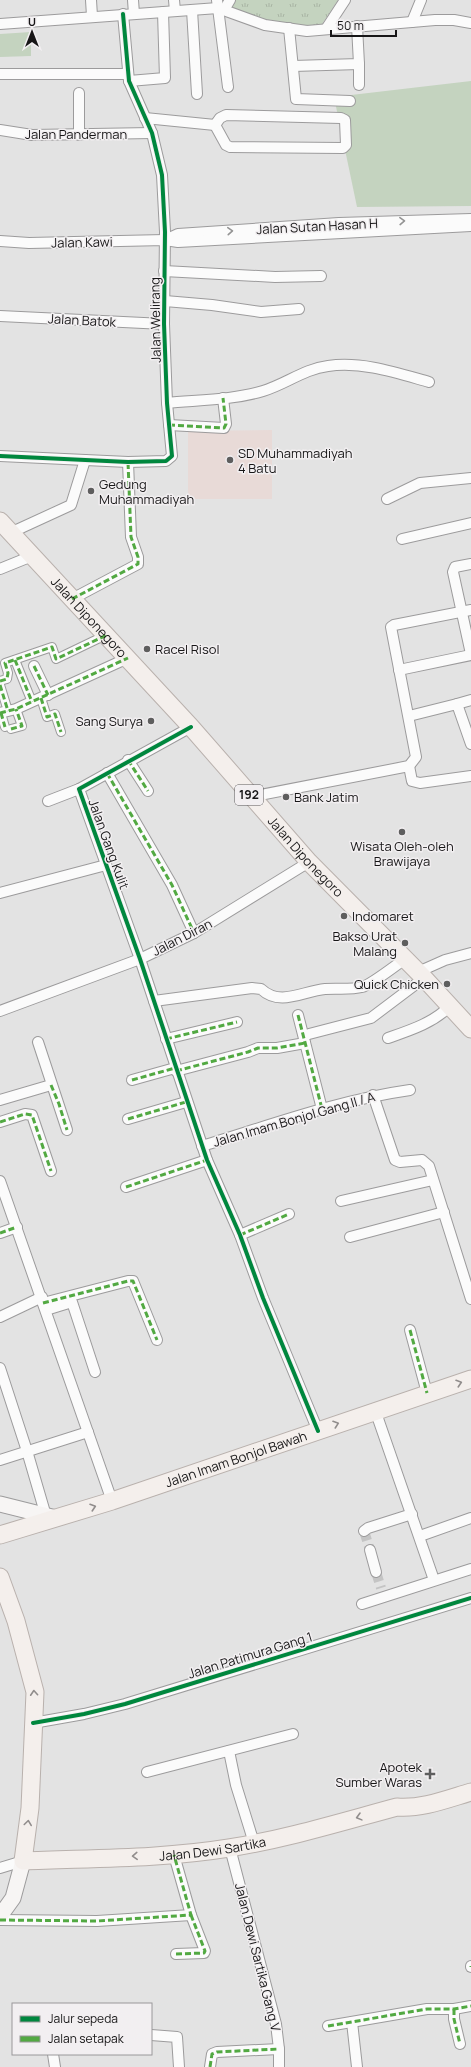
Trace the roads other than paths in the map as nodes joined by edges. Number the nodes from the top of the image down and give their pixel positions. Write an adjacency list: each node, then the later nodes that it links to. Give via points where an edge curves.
1 (91, 0): 13 (street)
2 (133, 0): 12 (street)
3 (174, 0): 9 (street)
4 (230, 0): 7 (street)
5 (345, 0): 19 (street)
6 (421, 0): 14 (street)
7 (219, 6): 8 (street); 18 (street, via 265,25); 25 (street)
8 (192, 10): 9 (street); 27 (street)
9 (175, 11): 10 (street)
10 (163, 12): 12 (street); 23 (street, via 166,78)
11 (123, 14): 12 (street); 13 (street); 23 (street, Jalan Welirang)
12 (134, 14)
13 (92, 16): 15 (street)
14 (412, 22): 16 (street, via 445,20); 17 (street)
15 (0, 24)
16 (471, 24)
17 (356, 26): 19 (street); 20 (street)
18 (289, 28): 19 (street); 21 (street)
19 (326, 29)
20 (359, 64): 21 (street); 24 (street)
21 (293, 66): 28 (street, via 296,99)
22 (0, 74): 23 (street)
23 (128, 77): 29 (street, Jalan Welirang)
24 (359, 85)
25 (228, 87)
26 (79, 93): 33 (street)
27 (198, 94)
28 (350, 101)
29 (145, 118): 30 (street); 32 (street, Jalan Welirang)
30 (215, 125): 30 (street, via 226,145 230,147 346,146 344,120 341,118 226,115)
31 (0, 130): 33 (street, Jalan Panderman, via 22,134)
32 (152, 133): 33 (street, Jalan Panderman); 36 (street, Jalan Welirang, via 162,175)
33 (79, 135)
34 (471, 219): 36 (street, Jalan Sutan Hasan H, one-way to 34, via 178,234 339,223)
35 (471, 226): 36 (street, via 178,242)
36 (165, 240): 37 (street, Jalan Kawi, via 29,243); 38 (street, Jalan Welirang)
37 (0, 241)
38 (164, 270): 39 (street); 40 (street, Jalan Welirang)
39 (320, 276)
40 (165, 301): 41 (street, via 261,312); 43 (street, Jalan Welirang)
41 (299, 309)
42 (0, 316): 43 (street, Jalan Batok)
43 (164, 324): 46 (street, Jalan Welirang)
44 (430, 382): 45 (street, via 372,368 329,366 310,370 262,391)
45 (223, 398): 46 (street); 47 (street, via 226,424 224,428)
46 (167, 402): 47 (street, Jalan Welirang)
47 (169, 425): 50 (street, Jalan Welirang, via 172,456 170,459)
48 (0, 456): 49 (street, Jalan Welirang)
49 (85, 460): 50 (street, Jalan Welirang); 54 (street, via 71,505)
50 (128, 462): 59 (street, via 131,537 138,564)
51 (471, 478): 52 (street, via 420,483)
52 (387, 499)
53 (471, 523): 55 (street)
54 (5, 527): 56 (main road, Jalan Diponegoro / 192)
55 (402, 539)
56 (32, 556): 58 (street); 59 (main road, Jalan Diponegoro / 192)
57 (471, 564): 60 (street, via 455,567 453,570)
58 (0, 569)
59 (72, 599): 61 (main road, Jalan Diponegoro / 192)
60 (466, 611): 62 (street); 67 (street, via 394,625 391,628)
61 (107, 635): 63 (main road, Jalan Diponegoro / 192); 64 (street, via 56,659 52,647)
62 (471, 655): 67 (street)
63 (128, 658): 70 (street); 75 (main road, Jalan Diponegoro / 192)
64 (15, 660): 65 (street); 70 (street)
65 (3, 664): 68 (street, via 7,679)
66 (34, 666): 70 (street)
67 (399, 670): 74 (street)
68 (0, 682)
69 (0, 685): 73 (street)
70 (40, 698): 73 (street); 76 (street, via 47,717 54,714)
71 (471, 700): 72 (street)
72 (457, 704): 74 (street); 77 (street)
73 (6, 712): 73 (street, via 22,726 8,728)
74 (409, 716): 79 (street, via 416,757)
75 (191, 727): 78 (street, Jalan Gang Kulit); 84 (main road, Jalan Diponegoro / 192)
76 (61, 732)
77 (471, 744)
78 (128, 760): 80 (street, Jalan Gang Kulit); 83 (street)
79 (409, 766): 81 (street, via 412,781 420,783); 84 (street)
80 (106, 773): 82 (street, Jalan Gang Kulit); 89 (street, via 172,885)
81 (471, 776)
82 (78, 789): 85 (street); 87 (street, Jalan Gang Kulit)
83 (148, 791)
84 (250, 797): 86 (main road, Jalan Diponegoro / 192)
85 (48, 801)
86 (309, 862): 89 (street, Jalan Diran); 92 (main road, Jalan Diponegoro / 192)
87 (106, 866): 88 (street); 91 (street, Jalan Gang Kulit)
88 (0, 893)
89 (194, 933): 91 (street, Jalan Diran)
90 (471, 954): 93 (street, via 445,960)
91 (140, 959): 94 (street, Jalan Gang Kulit); 96 (street, Jalan Diran)
92 (405, 959): 93 (main road, Jalan Diponegoro / 192); 94 (street, via 363,987 325,989 300,996 275,998 261,989 252,988)
93 (421, 975): 95 (main road, Jalan Diponegoro / 192); 100 (street, via 371,1018)
94 (154, 1001): 102 (street, Jalan Gang Kulit)
95 (450, 1006): 99 (main road, Jalan Diponegoro / 192); 101 (street, via 440,1016)
96 (0, 1011)
97 (298, 1015): 100 (street)
98 (237, 1022): 102 (street)
99 (471, 1029)
100 (307, 1038): 104 (street, via 277,1048 254,1049); 111 (street)
101 (388, 1038)
102 (166, 1039): 104 (street, Jalan Gang Kulit)
103 (38, 1042): 106 (street)
104 (176, 1070): 105 (street); 110 (street, Jalan Gang Kulit)
105 (132, 1080)
106 (51, 1085): 109 (street); 114 (street)
107 (410, 1090): 108 (street, Jalan Imam Bonjol Gang II / A)
108 (373, 1095): 111 (street, Jalan Imam Bonjol Gang II / A); 118 (street, via 395,1160 425,1161)
109 (0, 1100)
110 (186, 1102): 112 (street); 115 (street, Jalan Gang Kulit)
111 (322, 1109): 115 (street, Jalan Imam Bonjol Gang II / A)
112 (128, 1119)
113 (0, 1122): 117 (street, via 25,1114 32,1115)
114 (67, 1130)
115 (202, 1146): 116 (street, Jalan Gang Kulit)
116 (207, 1160): 120 (street); 127 (street, Jalan Gang Kulit)
117 (51, 1171)
118 (433, 1180): 121 (street); 123 (street)
119 (0, 1181): 122 (street)
120 (126, 1187)
121 (341, 1201)
122 (4, 1203): 125 (street)
123 (444, 1212): 128 (street); 129 (street)
124 (289, 1214): 127 (street)
125 (17, 1228): 126 (street); 130 (street)
126 (0, 1233)
127 (240, 1235): 139 (street, Jalan Gang Kulit)
128 (350, 1237)
129 (471, 1299)
130 (44, 1303): 131 (street); 133 (street, via 133,1281); 135 (street, via 72,1302); 140 (street)
131 (0, 1317)
132 (410, 1330): 137 (street)
133 (157, 1340)
134 (0, 1368): 141 (street)
135 (95, 1372)
136 (471, 1379): 137 (main road, Jalan Imam Bonjol Bawah, one-way to 136)
137 (427, 1393): 138 (main road, Jalan Imam Bonjol Bawah)
138 (375, 1410): 139 (main road, Jalan Imam Bonjol Bawah, one-way to 138); 146 (street)
139 (318, 1431): 143 (main road, Jalan Imam Bonjol Bawah)
140 (88, 1432): 141 (street); 143 (street)
141 (27, 1451): 142 (street); 147 (street)
142 (0, 1460)
143 (112, 1500): 147 (main road, Jalan Imam Bonjol Bawah, one-way to 143)
144 (0, 1504): 145 (main road)
145 (18, 1509): 147 (main road); 149 (main road, via 24,1515 24,1519)
146 (412, 1514): 150 (street); 152 (street)
147 (51, 1517): 149 (main road, Jalan Imam Bonjol Bawah)
148 (471, 1518): 152 (street)
149 (16, 1530): 151 (main road, Jalan Imam Bonjol Bawah)
150 (364, 1531)
151 (0, 1535)
152 (420, 1536): 157 (street)
153 (370, 1550): 155 (street)
154 (471, 1568): 157 (street)
155 (376, 1572)
156 (0, 1577): 160 (main road, one-way to 156, via 34,1692 31,1672)
157 (434, 1580): 159 (street, via 383,1592)
158 (471, 1598): 160 (street, Jalan Patimura Gang 1, via 125,1704)
159 (362, 1604)
160 (32, 1723): 170 (main road, one-way to 160, via 30,1808)
161 (293, 1734): 162 (street)
162 (229, 1751): 163 (street); 167 (street, via 236,1785)
163 (148, 1772)
164 (471, 1782): 166 (main road, Jalan Dewi Sartika, via 421,1795)
165 (471, 1792): 166 (main road, Jalan Dewi Sartika, via 424,1805)
166 (397, 1807): 167 (main road, Jalan Dewi Sartika, one-way to 167)
167 (254, 1843): 168 (main road, Jalan Dewi Sartika)
168 (230, 1848): 169 (main road, Jalan Dewi Sartika); 182 (street, Jalan Dewi Sartika Gang V, via 276,2024)
169 (174, 1854): 170 (main road, Jalan Dewi Sartika, one-way to 170); 172 (street)
170 (23, 1861): 171 (street); 173 (main road, via 13,1898)
171 (0, 1868)
172 (191, 1915): 174 (street, via 97,1921); 175 (street, via 204,1952)
173 (0, 1916)
174 (0, 1920)
175 (176, 1954)
176 (471, 2006): 177 (street)
177 (454, 2009): 178 (street, via 427,2009); 181 (street)
178 (352, 2022): 179 (street); 188 (street)
179 (328, 2026)
180 (152, 2035): 185 (street, via 177,2037)
181 (460, 2044)
182 (279, 2049): 186 (street, via 217,2052 210,2057); 187 (street, Jalan Dewi Sartika Gang V)
183 (53, 2055): 184 (street)
184 (55, 2067)
185 (179, 2067)
186 (210, 2067)
187 (279, 2067)
188 (357, 2067)

